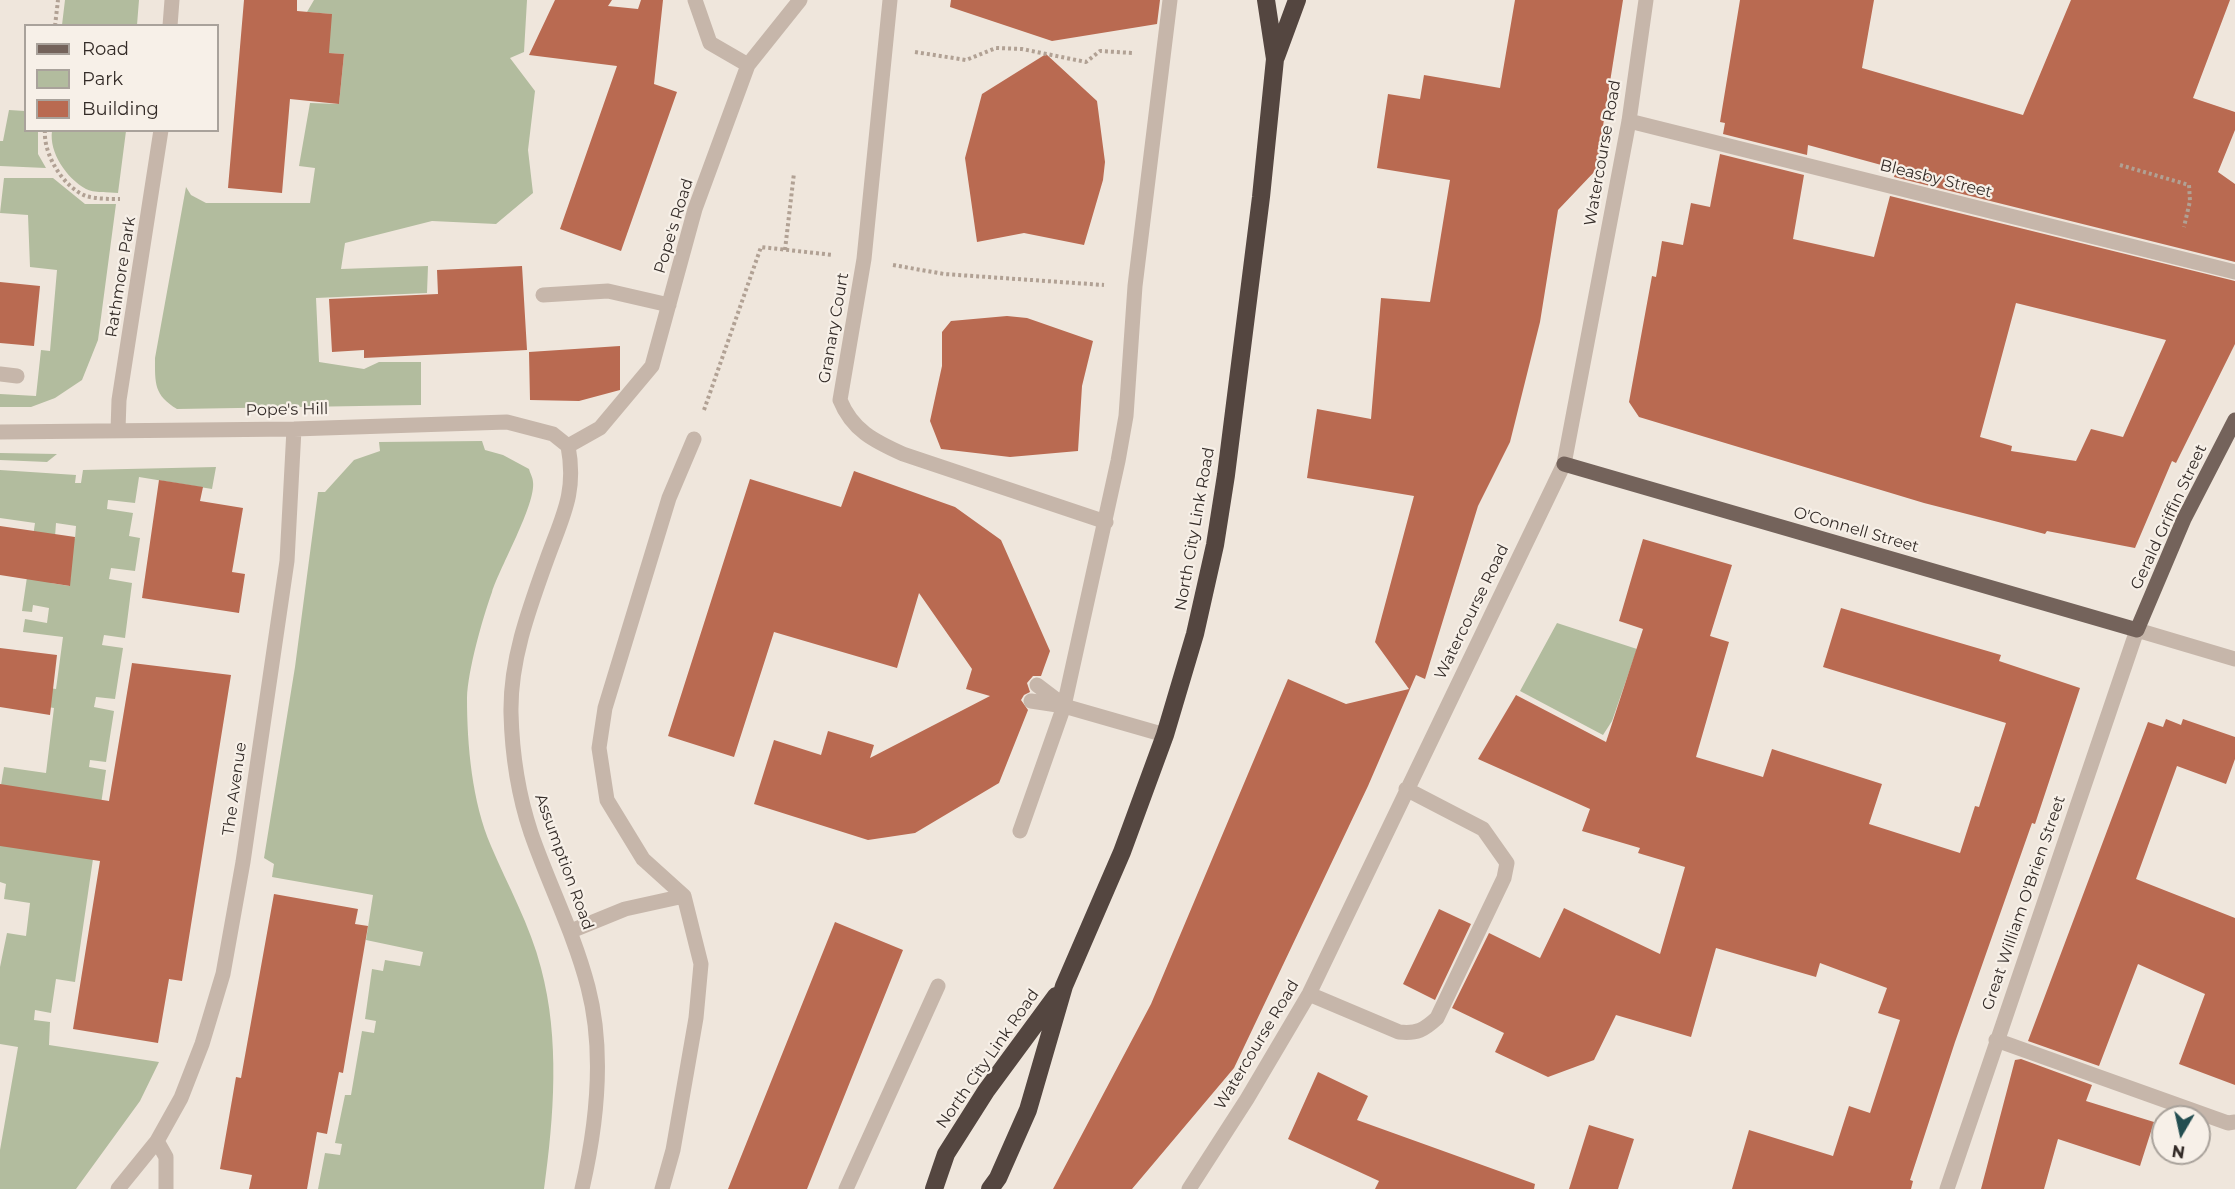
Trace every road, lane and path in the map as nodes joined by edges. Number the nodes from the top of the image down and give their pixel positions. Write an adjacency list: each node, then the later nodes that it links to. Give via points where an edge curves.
1 (58, 0): 10 (path)
2 (172, 0): 11 (street)
3 (694, 0): 15 (street, via 710,43)
4 (800, 0): 15 (street, Pope's Road)
5 (890, 0): 12 (street, Granary Court)
6 (1170, 0): 13 (street)
7 (1266, 0): 14 (highway, North City Link Road)
8 (1298, 0): 14 (highway, North City Link Road)
9 (1646, 0): 16 (street, Watercourse Road)
10 (55, 24)
11 (170, 24)
12 (884, 48): 13 (path, via 966,60 996,48 1022,49 1086,62 1100,51); 39 (street, Granary Court, via 864,259 840,400 846,414 857,429 903,454)
13 (1164, 56): 27 (street)
14 (1275, 58): 45 (highway, North City Link Road, via 1217,534 1195,634)
15 (748, 65): 29 (street, Pope's Road, via 695,209)
16 (1629, 122): 24 (street, Bleasby Street); 38 (street, Watercourse Road)
17 (45, 132): 21 (path, via 51,164 71,185 86,196)
18 (161, 132): 34 (street, Rathmore Park, via 119,400)
19 (2120, 165): 24 (path, via 2189,185 2190,201)
20 (794, 173): 23 (path)
21 (117, 199)
22 (761, 247): 36 (path)
23 (785, 250)
24 (2177, 258): 25 (street, Bleasby Street)
25 (2235, 272)
26 (968, 276): 27 (path)
27 (1135, 286): 39 (street, via 1126,416)
28 (543, 295): 29 (street, via 608,291)
29 (669, 305): 37 (street, Pope's Road, via 652,366 600,428)
30 (0, 374): 31 (street)
31 (17, 376)
32 (2235, 420): 40 (main road, Gerald Griffin Street, via 2184,519)
33 (294, 429): 34 (street, Pope's Hill); 37 (street, Pope's Hill, via 507,422 553,434); 55 (street, The Avenue, via 287,561 223,974 181,1098)
34 (118, 430): 35 (street, Pope's Hill)
35 (0, 432)
36 (694, 439): 48 (street, via 662,520 605,708 599,748 607,800 615,815 643,860)
37 (568, 446): 49 (street, Assumption Road, via 572,467 568,505 526,619 514,670 511,710 512,752 520,795 531,834)
38 (1564, 464): 40 (main road, O'Connell Street); 46 (street, Watercourse Road)
39 (1106, 522): 44 (street)
40 (2137, 630): 41 (street); 53 (street, Great William O'Brien Street)
41 (2235, 659)
42 (1037, 685): 44 (street)
43 (1031, 701): 44 (street)
44 (1064, 706): 45 (street); 47 (street)
45 (1165, 735): 51 (highway, North City Link Road, via 1122,852)
46 (1406, 789): 52 (street, Watercourse Road); 52 (street, via 1483,829 1507,863 1504,878 1437,1018 1425,1029 1413,1034 1399,1032)
47 (1020, 831)
48 (684, 896): 49 (street, via 625,909); 59 (street, via 700,964 696,1018)
49 (571, 931): 58 (street, Assumption Road, via 588,988 596,1036 595,1116)
50 (938, 986): 60 (street)
51 (1064, 986): 61 (highway, North City Link Road, via 969,1118 946,1155); 62 (highway, North City Link Road, via 1028,1110)
52 (1310, 994): 63 (street, Watercourse Road)
53 (1996, 1040): 54 (street, via 2228,1123); 64 (street, Great William O'Brien Street)
54 (2235, 1122)
55 (157, 1142): 56 (street, The Avenue); 57 (street, via 166,1157)
56 (118, 1189)
57 (166, 1189)
58 (582, 1189)
59 (662, 1189)
60 (846, 1189)
61 (934, 1189)
62 (990, 1189)
63 (1189, 1189)
64 (1947, 1189)

